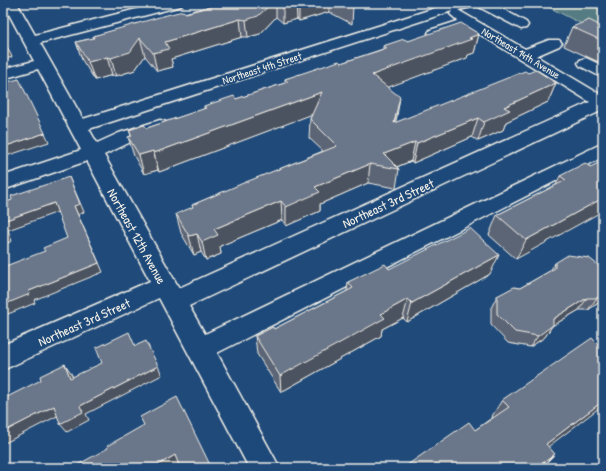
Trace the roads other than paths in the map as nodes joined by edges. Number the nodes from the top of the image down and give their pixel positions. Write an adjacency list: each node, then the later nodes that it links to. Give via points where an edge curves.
1 (6, 3): 6 (street)
2 (10, 3): 11 (street, Northeast 12th Avenue)
3 (176, 3): 11 (street)
4 (472, 3): 7 (street, Northeast 4th Street)
5 (482, 3): 9 (street)
6 (3, 4)
7 (442, 6): 8 (street, Northeast 14th Avenue); 20 (street, Northeast 4th Street)
8 (469, 22): 10 (street); 13 (street, Northeast 14th Avenue)
9 (521, 25)
10 (417, 39)
11 (30, 41): 14 (street, Northeast 12th Avenue)
12 (554, 44): 13 (street)
13 (524, 55): 18 (street, Northeast 14th Avenue)
14 (43, 63): 17 (street); 20 (street, Northeast 12th Avenue)
15 (586, 63): 16 (street)
16 (603, 73)
17 (3, 74)
18 (603, 103): 24 (street, Northeast 3rd Street)
19 (175, 120): 22 (street, via 126,137)
20 (77, 127): 22 (street, Northeast 12th Avenue)
21 (603, 149): 25 (street)
22 (92, 153): 23 (street); 24 (street, Northeast 12th Avenue)
23 (3, 183)
24 (169, 294): 25 (street, Northeast 12th Avenue); 26 (street, Northeast 3rd Street)
25 (200, 349): 27 (street, Northeast 12th Avenue)
26 (3, 358)
27 (265, 468)

